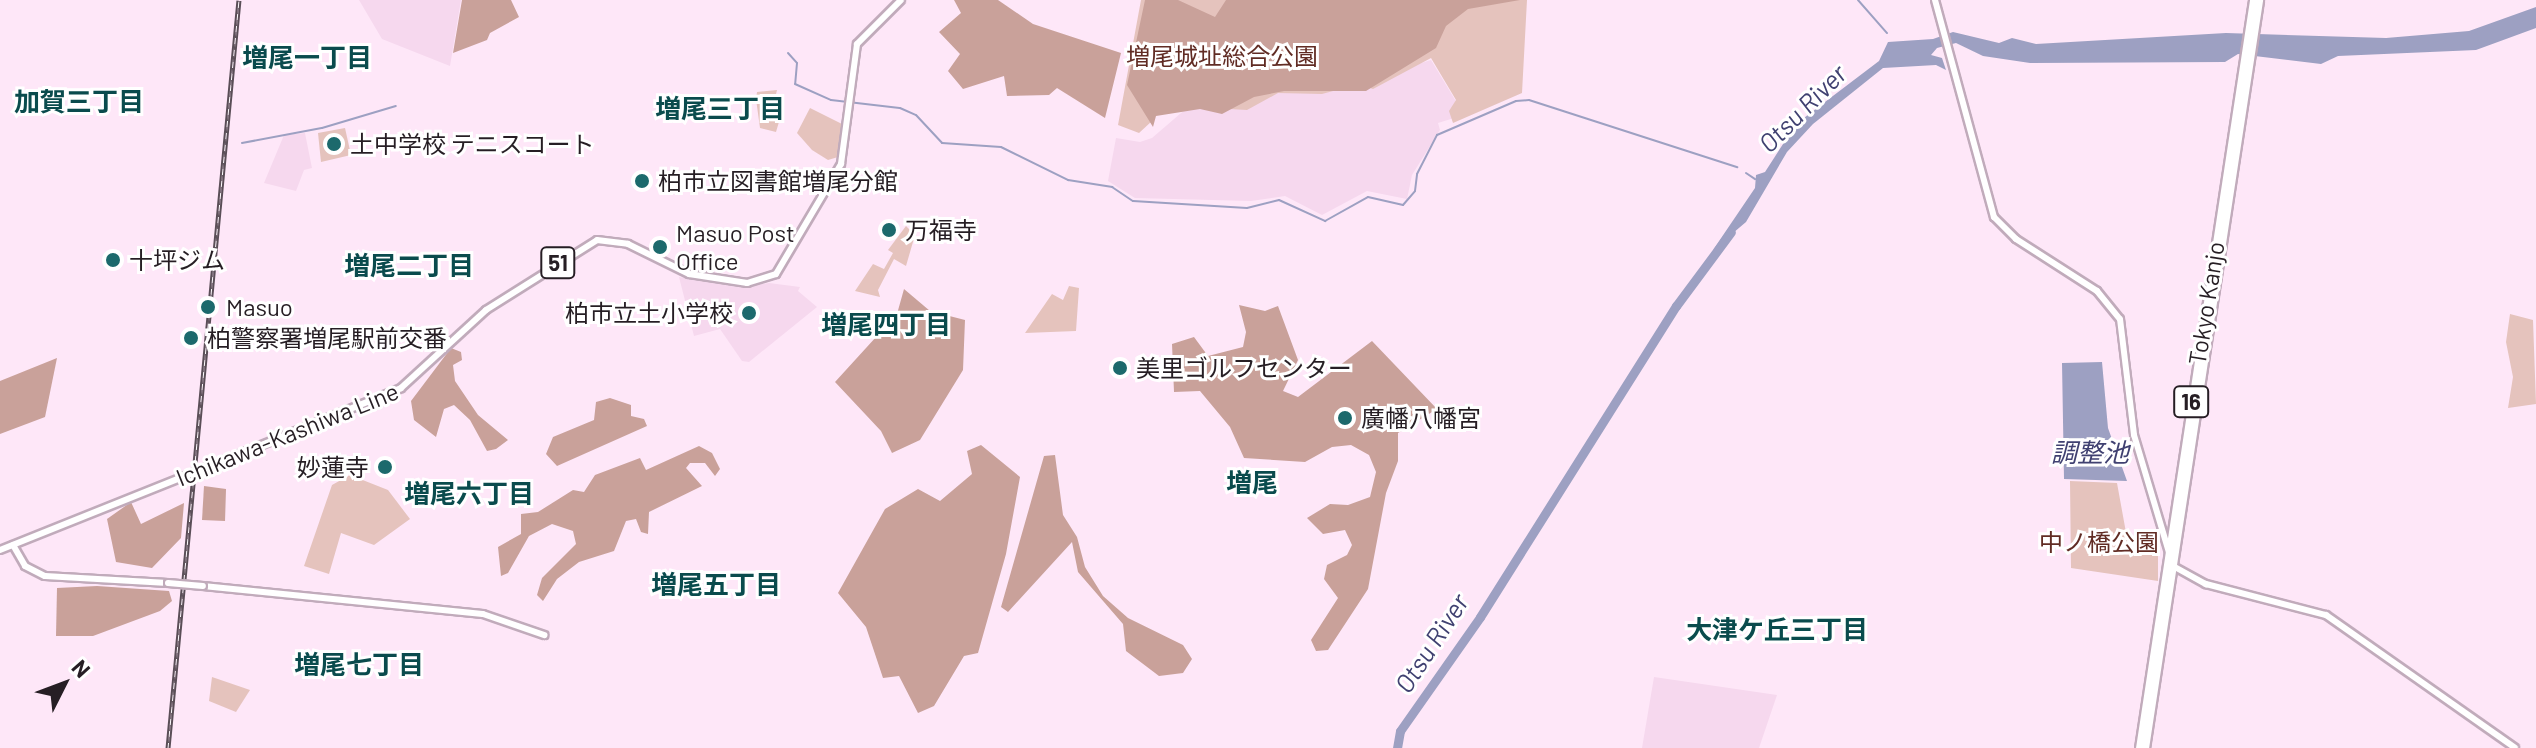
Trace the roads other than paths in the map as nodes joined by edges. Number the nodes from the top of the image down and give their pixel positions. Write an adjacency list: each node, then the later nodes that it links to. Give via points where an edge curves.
1 (901, 0): 9 (main road, Ichikawa-Kashiwa Line / 51, bridge, via 857,44 838,172 776,274 747,283 707,278 618,240 597,240 486,310 401,388)
2 (1935, 0): 7 (main road, via 1994,217 2016,239 2097,291 2120,319 2134,435)
3 (2253, 0): 5 (highway, Tokyo Kanjo / 16)
4 (2259, 0): 5 (highway, Tokyo Kanjo / 16)
5 (2253, 18): 6 (highway, Tokyo Kanjo / 16)
6 (2218, 248): 8 (highway, Tokyo Kanjo / 16); 12 (highway, Tokyo Kanjo / 16)
7 (2159, 533): 8 (highway); 11 (main road)
8 (2172, 533): 11 (highway, Tokyo Kanjo / 16)
9 (13, 545): 10 (main road, Ichikawa-Kashiwa Line / 51); 13 (main road, bridge, via 25,566 45,576 483,614)
10 (0, 550)
11 (2167, 558): 12 (main road); 14 (highway, Tokyo Kanjo / 16)
12 (2173, 566): 14 (highway, Tokyo Kanjo / 16); 18 (main road, via 2206,584 2309,607 2336,620)
13 (544, 635)
14 (2153, 678): 15 (highway, Tokyo Kanjo / 16)
15 (2149, 700): 16 (highway, Tokyo Kanjo / 16); 17 (highway, Tokyo Kanjo / 16)
16 (2139, 748)
17 (2145, 748)
18 (2515, 748)

